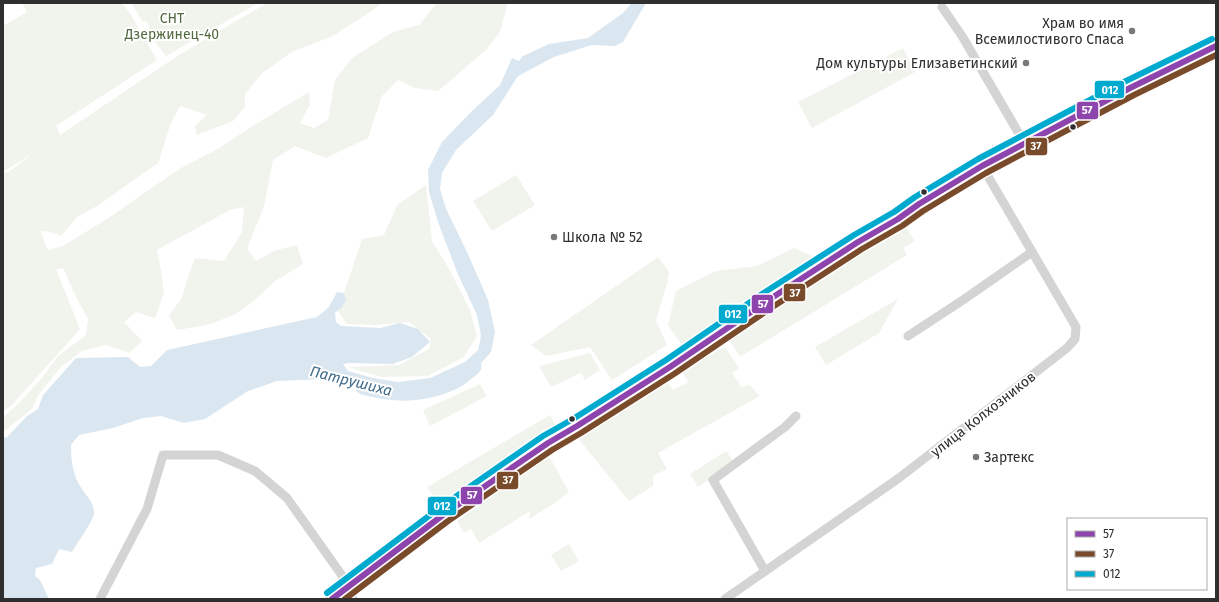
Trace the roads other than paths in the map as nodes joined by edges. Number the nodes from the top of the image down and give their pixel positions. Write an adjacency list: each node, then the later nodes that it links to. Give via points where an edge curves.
1 (942, 7): 3 (street, via 962,36)
2 (1216, 46): 3 (main road)
3 (1024, 144): 4 (main road)
4 (982, 166): 5 (street, улица Колхозников); 9 (main road, via 858,242 670,367 548,443 443,515)
5 (1032, 252): 6 (street); 8 (street, улица Колхозников, via 1076,327 1075,339 1067,348 899,478)
6 (908, 336)
7 (796, 416): 8 (street, via 786,427 713,480)
8 (765, 571): 13 (street, улица Колхозников)
9 (346, 588): 10 (street, via 340,574 287,498 255,471 218,455 163,455 147,509); 11 (main road); 12 (street)
10 (100, 599)
11 (332, 599)
12 (354, 599)
13 (725, 599)

